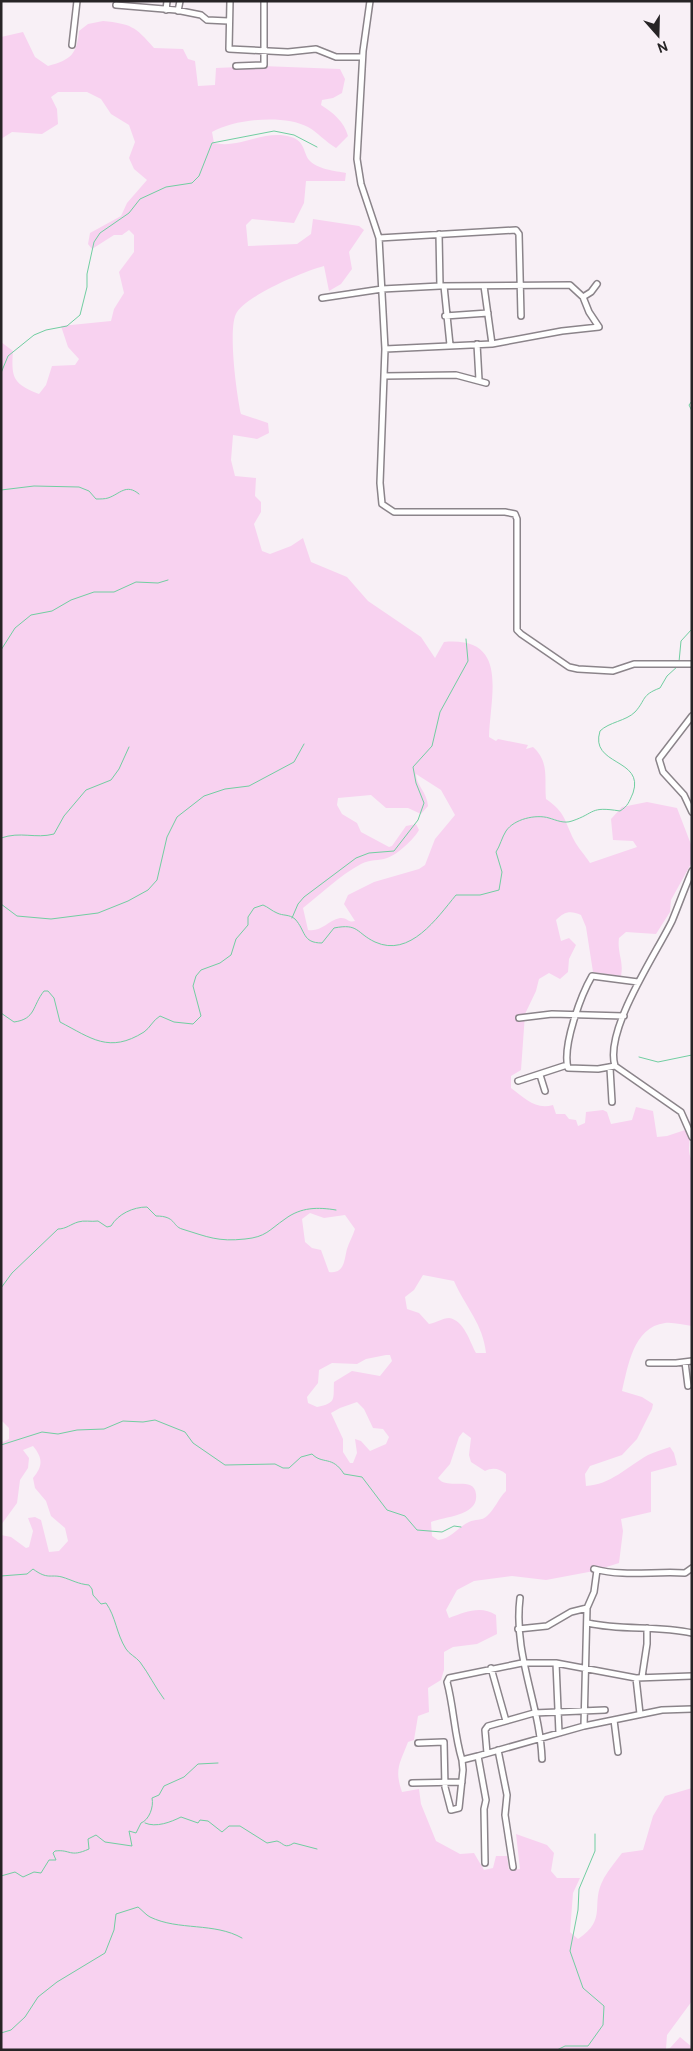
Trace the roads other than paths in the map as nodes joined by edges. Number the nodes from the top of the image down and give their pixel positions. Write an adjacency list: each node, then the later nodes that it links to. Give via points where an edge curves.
1 (77, 1): 11 (street)
2 (166, 1): 8 (street)
3 (180, 1): 9 (street)
4 (230, 1): 10 (street)
5 (264, 1): 12 (street)
6 (370, 1): 13 (street)
7 (116, 5): 8 (street)
8 (166, 10): 9 (street)
9 (178, 11): 10 (street, via 201,15 207,20)
10 (228, 21): 12 (street, via 229,49)
11 (72, 45)
12 (264, 51): 13 (street, via 316,49 336,57); 14 (street, via 262,66)
13 (362, 57): 16 (street, via 357,159 361,184)
14 (236, 66)
15 (439, 234): 16 (street); 17 (street, via 517,230); 19 (street)
16 (379, 238): 21 (street)
17 (520, 284): 20 (street); 22 (street, via 570,285); 26 (street)
18 (597, 284): 22 (street)
19 (442, 286): 20 (street); 21 (street); 25 (street)
20 (484, 286): 24 (street)
21 (382, 289): 23 (street); 30 (street)
22 (583, 297): 28 (street, via 599,327 562,330)
23 (322, 298)
24 (488, 313): 25 (street); 28 (street)
25 (445, 316): 29 (street)
26 (521, 316)
27 (477, 344): 28 (street); 29 (street); 32 (street)
28 (492, 344)
29 (450, 345): 30 (street)
30 (385, 349): 31 (street)
31 (384, 376): 32 (street, via 456,374); 34 (street, via 380,500 394,512 515,514 517,627 520,634 578,670 613,671 634,664)
32 (479, 380): 33 (street)
33 (486, 383)
34 (692, 664)
35 (692, 716): 36 (street, via 659,759 663,772 684,795)
36 (692, 812)
37 (692, 870): 38 (street, via 671,922)
38 (638, 982): 39 (street, via 592,976); 40 (street)
39 (576, 1015): 40 (street); 41 (street, via 538,1014); 42 (street)
40 (624, 1016): 43 (street, via 614,1047)
41 (519, 1018)
42 (567, 1065): 43 (street, via 574,1069); 44 (street)
43 (613, 1067): 47 (street); 48 (street, via 681,1112)
44 (540, 1074): 45 (street); 46 (street)
45 (518, 1081)
46 (544, 1091)
47 (612, 1102)
48 (692, 1137)
49 (692, 1361): 50 (street)
50 (685, 1362): 51 (street); 52 (street)
51 (649, 1363)
52 (688, 1386)
53 (692, 1568): 55 (street, via 685,1573 626,1574 595,1569 594,1592)
54 (520, 1598): 58 (street)
55 (587, 1608): 56 (street); 58 (street, via 571,1612 547,1626)
56 (588, 1622): 57 (street, via 609,1627); 63 (street)
57 (647, 1628): 59 (street); 65 (street, via 647,1644)
58 (518, 1629): 60 (street)
59 (692, 1633)
60 (523, 1663): 61 (street); 62 (street); 70 (street)
61 (556, 1664): 63 (street); 69 (street)
62 (491, 1668): 73 (street); 77 (street, via 447,1680)
63 (586, 1669): 65 (street); 68 (street)
64 (692, 1676): 65 (street)
65 (639, 1678): 71 (street)
66 (692, 1709): 71 (street)
67 (605, 1710): 68 (street)
68 (584, 1711): 69 (street); 74 (street)
69 (558, 1712): 70 (street); 75 (street)
70 (534, 1713): 73 (street); 76 (street)
71 (640, 1714): 72 (street)
72 (614, 1720): 74 (street); 81 (street)
73 (506, 1721): 82 (street, via 485,1729)
74 (584, 1726): 75 (street)
75 (559, 1733): 76 (street)
76 (539, 1739): 80 (street); 84 (street)
77 (457, 1741): 78 (street); 85 (street)
78 (444, 1742): 79 (street); 86 (street)
79 (418, 1743)
80 (498, 1750): 82 (street); 90 (street, via 507,1796 505,1815)
81 (618, 1752)
82 (487, 1753): 83 (street)
83 (478, 1756): 85 (street); 89 (street, via 486,1800)
84 (542, 1759)
85 (462, 1760): 87 (street)
86 (444, 1782): 87 (street); 87 (street, via 452,1810 455,1810); 88 (street)
87 (462, 1782)
88 (412, 1783)
89 (485, 1863)
90 (514, 1867)

